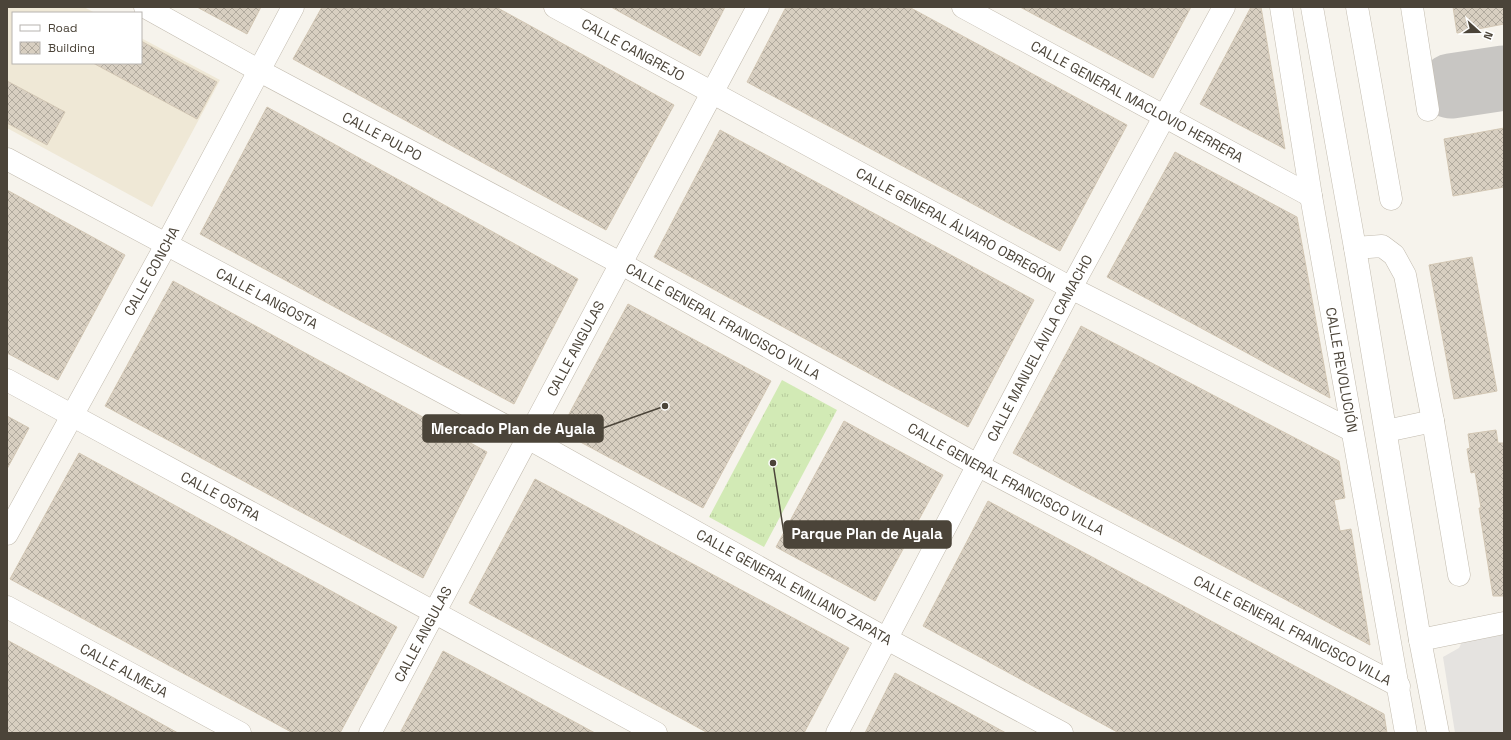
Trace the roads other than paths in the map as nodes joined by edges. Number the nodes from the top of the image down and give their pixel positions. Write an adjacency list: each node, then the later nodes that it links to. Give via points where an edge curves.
1 (145, 7): 11 (street, CALLE PULPO)
2 (293, 7): 11 (street, CALLE CONCHA)
3 (555, 7): 12 (street, CALLE CANGREJO)
4 (758, 7): 12 (street, CALLE ANGULAS)
5 (963, 7): 14 (street, CALLE GENERAL MACLOVIO HERRERA)
6 (1224, 7): 14 (street, CALLE MANUEL ÁVILA CAMACHO)
7 (1281, 7): 16 (street, CALLE REVOLUCIÓN)
8 (1312, 7): 19 (street)
9 (1357, 7): 17 (street)
10 (1412, 7): 13 (street)
11 (258, 70): 18 (street, CALLE CONCHA); 20 (street, CALLE PULPO)
12 (712, 91): 20 (street, CALLE ANGULAS); 21 (street, CALLE GENERAL ÁLVARO OBREGÓN)
13 (1428, 110)
14 (1163, 116): 16 (street, CALLE GENERAL MACLOVIO HERRERA); 21 (street, CALLE MANUEL ÁVILA CAMACHO)
15 (7, 159): 18 (street, CALLE LANGOSTA)
16 (1311, 196): 25 (street, CALLE REVOLUCIÓN)
17 (1391, 199)
18 (166, 245): 23 (street, CALLE CONCHA); 27 (street, CALLE LANGOSTA)
19 (1355, 248): 24 (street, via 1382,246 1394,255 1405,275); 26 (street)
20 (620, 263): 27 (street, CALLE ANGULAS); 28 (street, CALLE GENERAL FRANCISCO VILLA)
21 (1071, 288): 25 (street, CALLE GENERAL ÁLVARO OBREGÓN); 28 (street, CALLE MANUEL ÁVILA CAMACHO)
22 (7, 380): 23 (street, CALLE OSTRA)
23 (72, 414): 29 (street, CALLE CONCHA); 32 (street, CALLE OSTRA)
24 (1433, 421): 26 (street); 30 (street)
25 (1351, 430): 36 (street, CALLE REVOLUCIÓN)
26 (1386, 431): 35 (street)
27 (528, 438): 32 (street, CALLE ANGULAS); 34 (street, CALLE GENERAL EMILIANO ZAPATA)
28 (979, 466): 34 (street, CALLE MANUEL ÁVILA CAMACHO); 36 (street, CALLE GENERAL FRANCISCO VILLA)
29 (7, 534)
30 (1459, 575)
31 (7, 607): 37 (street, CALLE ALMEJA)
32 (436, 612): 38 (street, CALLE ANGULAS); 39 (street, CALLE OSTRA)
33 (1504, 623): 35 (street)
34 (887, 639): 40 (street, CALLE MANUEL ÁVILA CAMACHO); 41 (street, CALLE GENERAL EMILIANO ZAPATA)
35 (1420, 640): 43 (street)
36 (1399, 686): 42 (street, CALLE REVOLUCIÓN)
37 (240, 733)
38 (370, 733)
39 (656, 733)
40 (838, 733)
41 (1062, 733)
42 (1406, 733)
43 (1438, 733)

